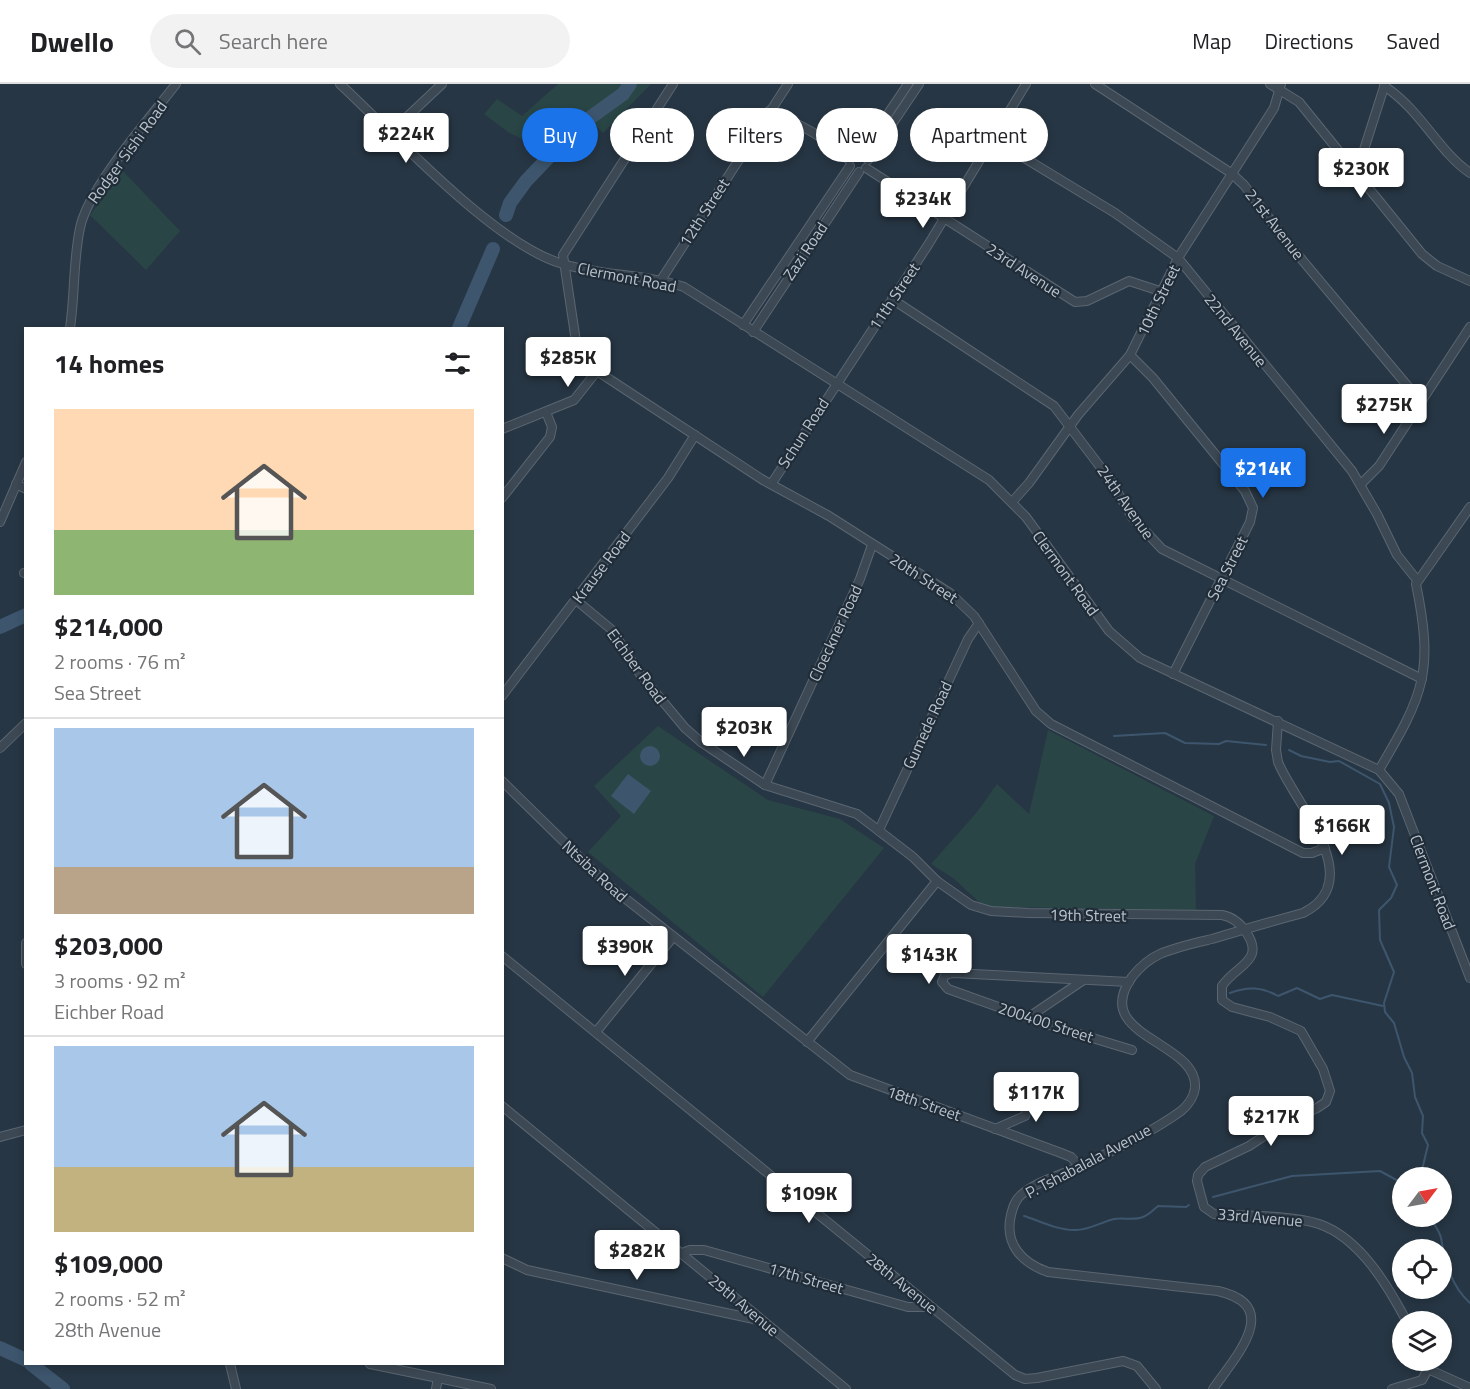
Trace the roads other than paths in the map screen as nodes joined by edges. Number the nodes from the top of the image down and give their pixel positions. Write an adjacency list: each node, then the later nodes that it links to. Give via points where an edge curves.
1 (176, 84): 35 (street, Rodger Sishi Road, via 101,183 85,211)
2 (340, 84): 16 (street, Clermont Road)
3 (442, 84): 16 (street)
4 (673, 84): 29 (street, via 568,246)
5 (788, 84): 13 (street, 12th Street)
6 (908, 84): 14 (street, Zazi Road)
7 (919, 84): 23 (street, Zazi Road)
8 (1026, 84): 15 (street, 11th Street)
9 (1095, 84): 26 (street, 21st Avenue)
10 (1270, 84): 12 (street)
11 (1384, 85): 24 (street, via 1361,159); 25 (street, via 1413,109)
12 (1281, 87): 24 (street, via 1299,102); 26 (street, 10th Street, via 1274,108)
13 (772, 108)
14 (891, 108)
15 (1013, 108)
16 (391, 132): 29 (street, Clermont Road, via 493,223 532,250)
17 (737, 162): 30 (street, 12th Street)
18 (852, 162): 34 (street, Zazi Road)
19 (858, 162): 23 (street)
20 (858, 162): 23 (street)
21 (981, 162): 27 (street, 11th Street)
22 (1031, 162): 28 (street, 22nd Avenue, via 1115,213)
23 (864, 167): 27 (street, 23rd Avenue); 37 (street, Zazi Road)
24 (1354, 169): 31 (street, via 1422,254 1437,266)
25 (1470, 172)
26 (1231, 173): 28 (street, 10th Street); 41 (street, 21st Avenue)
27 (944, 220): 32 (street, 23rd Avenue, via 1075,302 1087,301 1129,281); 33 (street, 11th Street)
28 (1178, 258): 32 (street, 10th Street); 49 (street, 22nd Avenue)
29 (562, 264): 30 (street, Clermont Road, via 612,276); 39 (street, 20th Street, via 577,348)
30 (661, 280): 34 (street, Clermont Road, via 697,294)
31 (1470, 281)
32 (1160, 291): 38 (street, 10th Street)
33 (892, 298): 40 (street, 11th Street); 43 (street, 24th Avenue, via 1048,401)
34 (743, 326): 37 (street, Clermont Road)
35 (70, 327)
36 (1470, 327): 41 (street)
37 (753, 332): 40 (street, Clermont Road)
38 (1130, 355): 43 (street, 10th Street); 56 (street, Sea Street, via 1250,499 1252,516)
39 (597, 371): 42 (street, via 574,400); 45 (street, 20th Street)
40 (836, 385): 47 (street, Schun Road); 52 (street, Clermont Road, via 975,470)
41 (1421, 402): 49 (street, via 1379,466)
42 (546, 412): 44 (street); 51 (street, via 552,427 550,437)
43 (1070, 426): 52 (street, 10th Street); 56 (street, 24th Avenue, via 1155,544)
44 (504, 428)
45 (695, 435): 47 (street, 20th Street); 58 (street, Krause Road, via 668,478)
46 (24, 466): 48 (street)
47 (772, 483): 55 (street, 20th Street)
48 (16, 484): 50 (street); 54 (street)
49 (1361, 484): 57 (street, 22nd Avenue, via 1397,555)
50 (24, 488)
51 (504, 495)
52 (1013, 501): 60 (street, Clermont Road, via 1116,639)
53 (1470, 507): 57 (street)
54 (0, 522)
55 (872, 545): 59 (street, 20th Street, via 950,593); 68 (street, Cloeckner Road)
56 (1222, 579): 60 (street, Sea Street); 61 (street, 24th Avenue)
57 (1417, 580): 61 (street, via 1425,632)
58 (576, 600): 62 (street, Krause Road); 68 (street, Eichber Road, via 612,630 640,675 685,728)
59 (979, 623): 69 (street, Gumede Road); 70 (street, 20th Street, via 1036,711 1051,724 1303,853)
60 (1173, 674): 63 (street, Clermont Road)
61 (1422, 679): 66 (street, via 1408,721)
62 (504, 693)
63 (1278, 721): 66 (street, Clermont Road); 70 (street, via 1278,762)
64 (24, 725): 65 (street)
65 (0, 748)
66 (1379, 770): 75 (street, Clermont Road, via 1399,794)
67 (504, 784): 73 (street, Ntsiba Road, via 584,864)
68 (765, 785): 69 (street, Eichber Road, via 850,810)
69 (879, 830): 71 (street, Eichber Road)
70 (1325, 848): 72 (street, via 1330,860 1330,879 1317,904 1303,913)
71 (937, 880): 72 (street, 19th Street, via 971,905 991,911 1222,915); 80 (street)
72 (1244, 929): 77 (street, via 1160,954); 91 (street, 33rd Avenue, via 1253,952 1222,986 1222,1000 1301,1031 1323,1068 1330,1091 1326,1102 1317,1108 1201,1170 1197,1181 1204,1207 1214,1214 1308,1221 1332,1230 1375,1268)
73 (673, 937): 79 (street); 80 (street, Ntsiba Road)
74 (504, 958): 79 (street, 28th Avenue)
75 (1470, 978)
76 (1083, 980): 77 (street, 200400 Street); 78 (street); 78 (street, 200400 Street, via 963,973 943,977 948,989)
77 (1130, 982): 87 (street, P. Tshabalala Avenue, via 1124,1001 1130,1022 1141,1034 1189,1065 1195,1090 1179,1112)
78 (1029, 1017): 81 (street, 200400 Street)
79 (596, 1032): 90 (street, 28th Avenue)
80 (807, 1042): 84 (street, 18th Street, via 856,1079)
81 (1132, 1050)
82 (1025, 1090): 84 (street, via 1029,1103 1025,1116)
83 (504, 1108): 88 (street, 29th Avenue)
84 (995, 1129): 87 (street, 18th Street, via 1067,1155)
85 (24, 1131): 86 (street)
86 (0, 1137)
87 (1080, 1167): 104 (street, P. Tshabalala Avenue, via 1032,1187 1019,1197 1009,1230 1016,1252 1029,1264 1048,1272 1218,1291 1237,1297 1250,1312 1251,1329)
88 (682, 1253): 90 (street, 17th Street, via 704,1250 908,1307); 92 (street, 29th Avenue)
89 (504, 1259): 92 (street, via 527,1270)
90 (931, 1307): 103 (street, 28th Avenue, via 1018,1377 1037,1378 1123,1361 1137,1366)
91 (1400, 1311)
92 (764, 1322): 102 (street, 29th Avenue)
93 (230, 1365): 99 (street)
94 (375, 1365): 97 (street)
95 (1424, 1371): 105 (street, via 1417,1383)
96 (1438, 1371): 98 (street)
97 (438, 1378): 100 (street); 101 (street)
98 (1470, 1388)
99 (236, 1389)
100 (436, 1389)
101 (491, 1389)
102 (846, 1389)
103 (1156, 1389)
104 (1213, 1389)
105 (1392, 1389)

